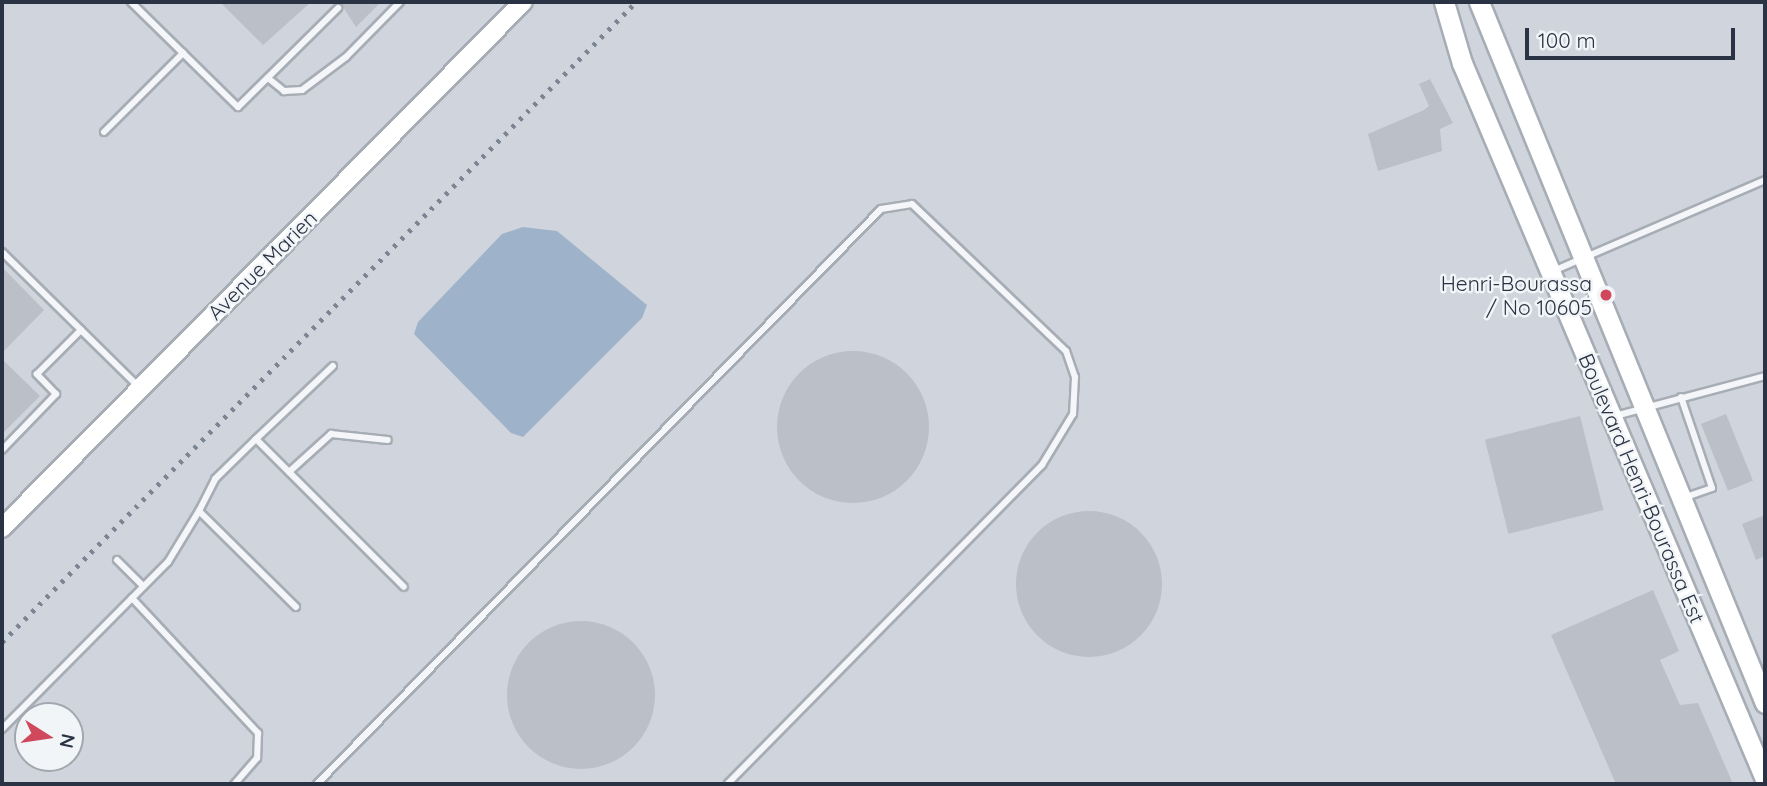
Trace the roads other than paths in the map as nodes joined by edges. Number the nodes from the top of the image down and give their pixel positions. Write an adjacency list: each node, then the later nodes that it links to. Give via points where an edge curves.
1 (131, 2): 10 (lane)
2 (400, 2): 12 (lane, via 346,57 302,90 284,91)
3 (523, 2): 21 (street, Avenue Marien)
4 (1435, 2): 11 (main road)
5 (1444, 2): 11 (main road, Boulevard Henri-Bourassa Est)
6 (1479, 2): 9 (main road, Boulevard Henri-Bourassa Est)
7 (1485, 2): 9 (main road)
8 (338, 8): 12 (lane)
9 (1494, 49): 16 (main road, Boulevard Henri-Bourassa Est)
10 (183, 53): 12 (lane, via 238,107); 13 (lane)
11 (1462, 63): 17 (main road, Boulevard Henri-Bourassa Est)
12 (268, 78)
13 (104, 132)
14 (1765, 180): 16 (lane)
15 (2, 252): 18 (lane)
16 (1583, 258): 17 (lane); 23 (main road, Boulevard Henri-Bourassa Est)
17 (1551, 272): 24 (main road, Boulevard Henri-Bourassa Est)
18 (81, 330): 21 (lane); 27 (lane, via 37,373 56,394)
19 (333, 366): 25 (lane)
20 (1765, 376): 22 (lane)
21 (140, 388): 31 (street, Avenue Marien)
22 (1681, 397): 23 (lane); 29 (lane, via 1713,488)
23 (1642, 408): 24 (lane); 29 (main road, Boulevard Henri-Bourassa Est)
24 (1613, 416): 39 (main road, Boulevard Henri-Bourassa Est)
25 (257, 439): 28 (lane); 30 (lane, via 215,479)
26 (388, 440): 28 (lane, via 331,434)
27 (2, 450)
28 (289, 472): 34 (lane)
29 (1680, 499): 37 (main road, Boulevard Henri-Bourassa Est)
30 (199, 512): 33 (lane); 36 (lane)
31 (2, 528)
32 (117, 560): 33 (lane)
33 (143, 586): 35 (lane)
34 (404, 587)
35 (132, 598): 38 (lane); 40 (lane, via 258,733 257,758)
36 (296, 607)
37 (1765, 703)
38 (2, 729)
39 (1765, 779)
40 (234, 784)
41 (317, 784): 42 (lane, via 881,209 912,204 1066,351 1075,377 1073,414 1042,465)
42 (727, 784)

